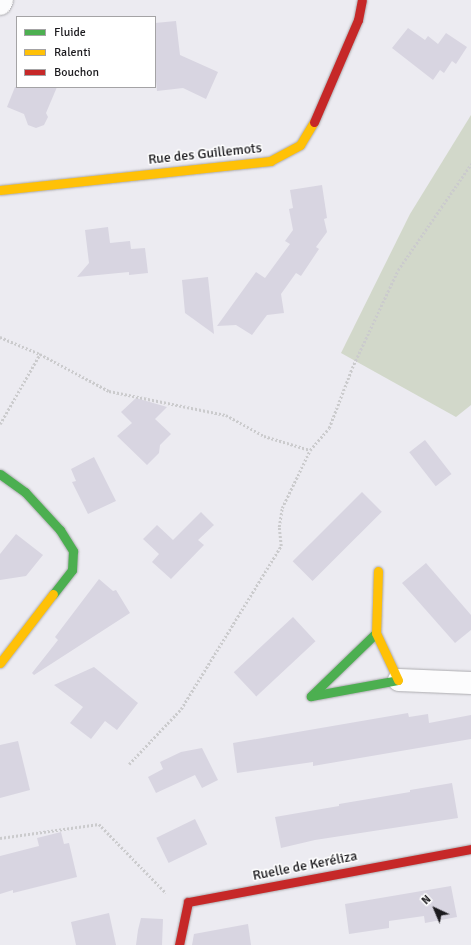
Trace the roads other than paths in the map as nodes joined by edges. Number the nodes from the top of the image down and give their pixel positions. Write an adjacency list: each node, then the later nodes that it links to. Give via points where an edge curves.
1 (2, 0): 3 (street)
2 (362, 0): 4 (street, Rue des Guillemots, via 355,27 313,125 300,146 270,161)
3 (0, 4)
4 (0, 190)
5 (0, 474): 8 (street, via 25,492 60,530 73,551 72,570)
6 (378, 570): 7 (street)
7 (376, 633): 9 (street); 9 (street, via 311,696)
8 (0, 662)
9 (399, 680): 10 (street)
10 (471, 683)
11 (471, 849): 12 (street, Ruelle de Keréliza, via 188,902)
12 (179, 945)

